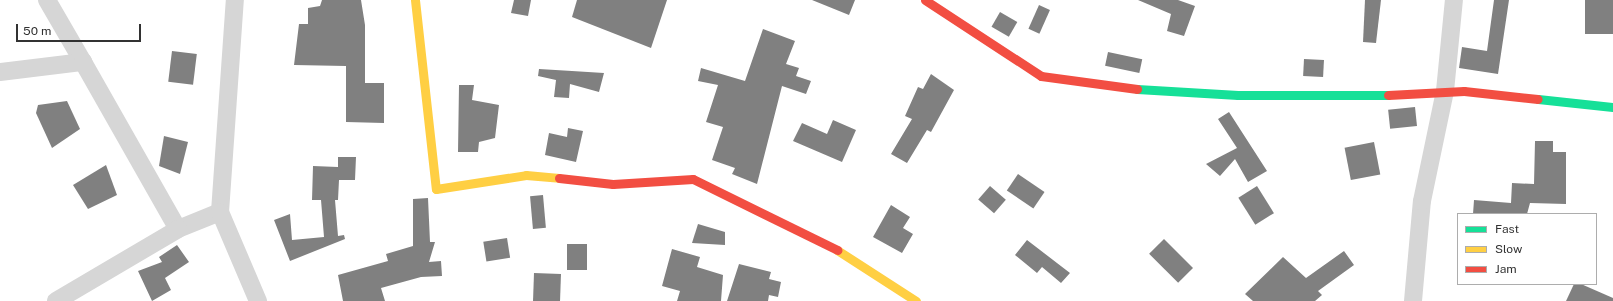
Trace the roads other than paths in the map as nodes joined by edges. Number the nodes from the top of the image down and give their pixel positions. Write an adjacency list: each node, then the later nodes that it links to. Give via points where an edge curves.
1 (47, 0): 6 (street)
2 (235, 0): 10 (street)
3 (415, 0): 14 (street, via 428,84 436,189 463,182 526,175 612,184 693,180 820,239)
4 (925, 0): 8 (street, via 1041,76 1110,87 1238,95 1403,95)
5 (1454, 0): 8 (street)
6 (83, 62): 7 (street); 11 (street)
7 (0, 72)
8 (1445, 91): 9 (street); 15 (street, via 1422,201)
9 (1613, 107)
10 (220, 212): 11 (street); 13 (street)
11 (178, 229): 12 (street)
12 (56, 301)
13 (258, 301)
14 (916, 301)
15 (1413, 301)

